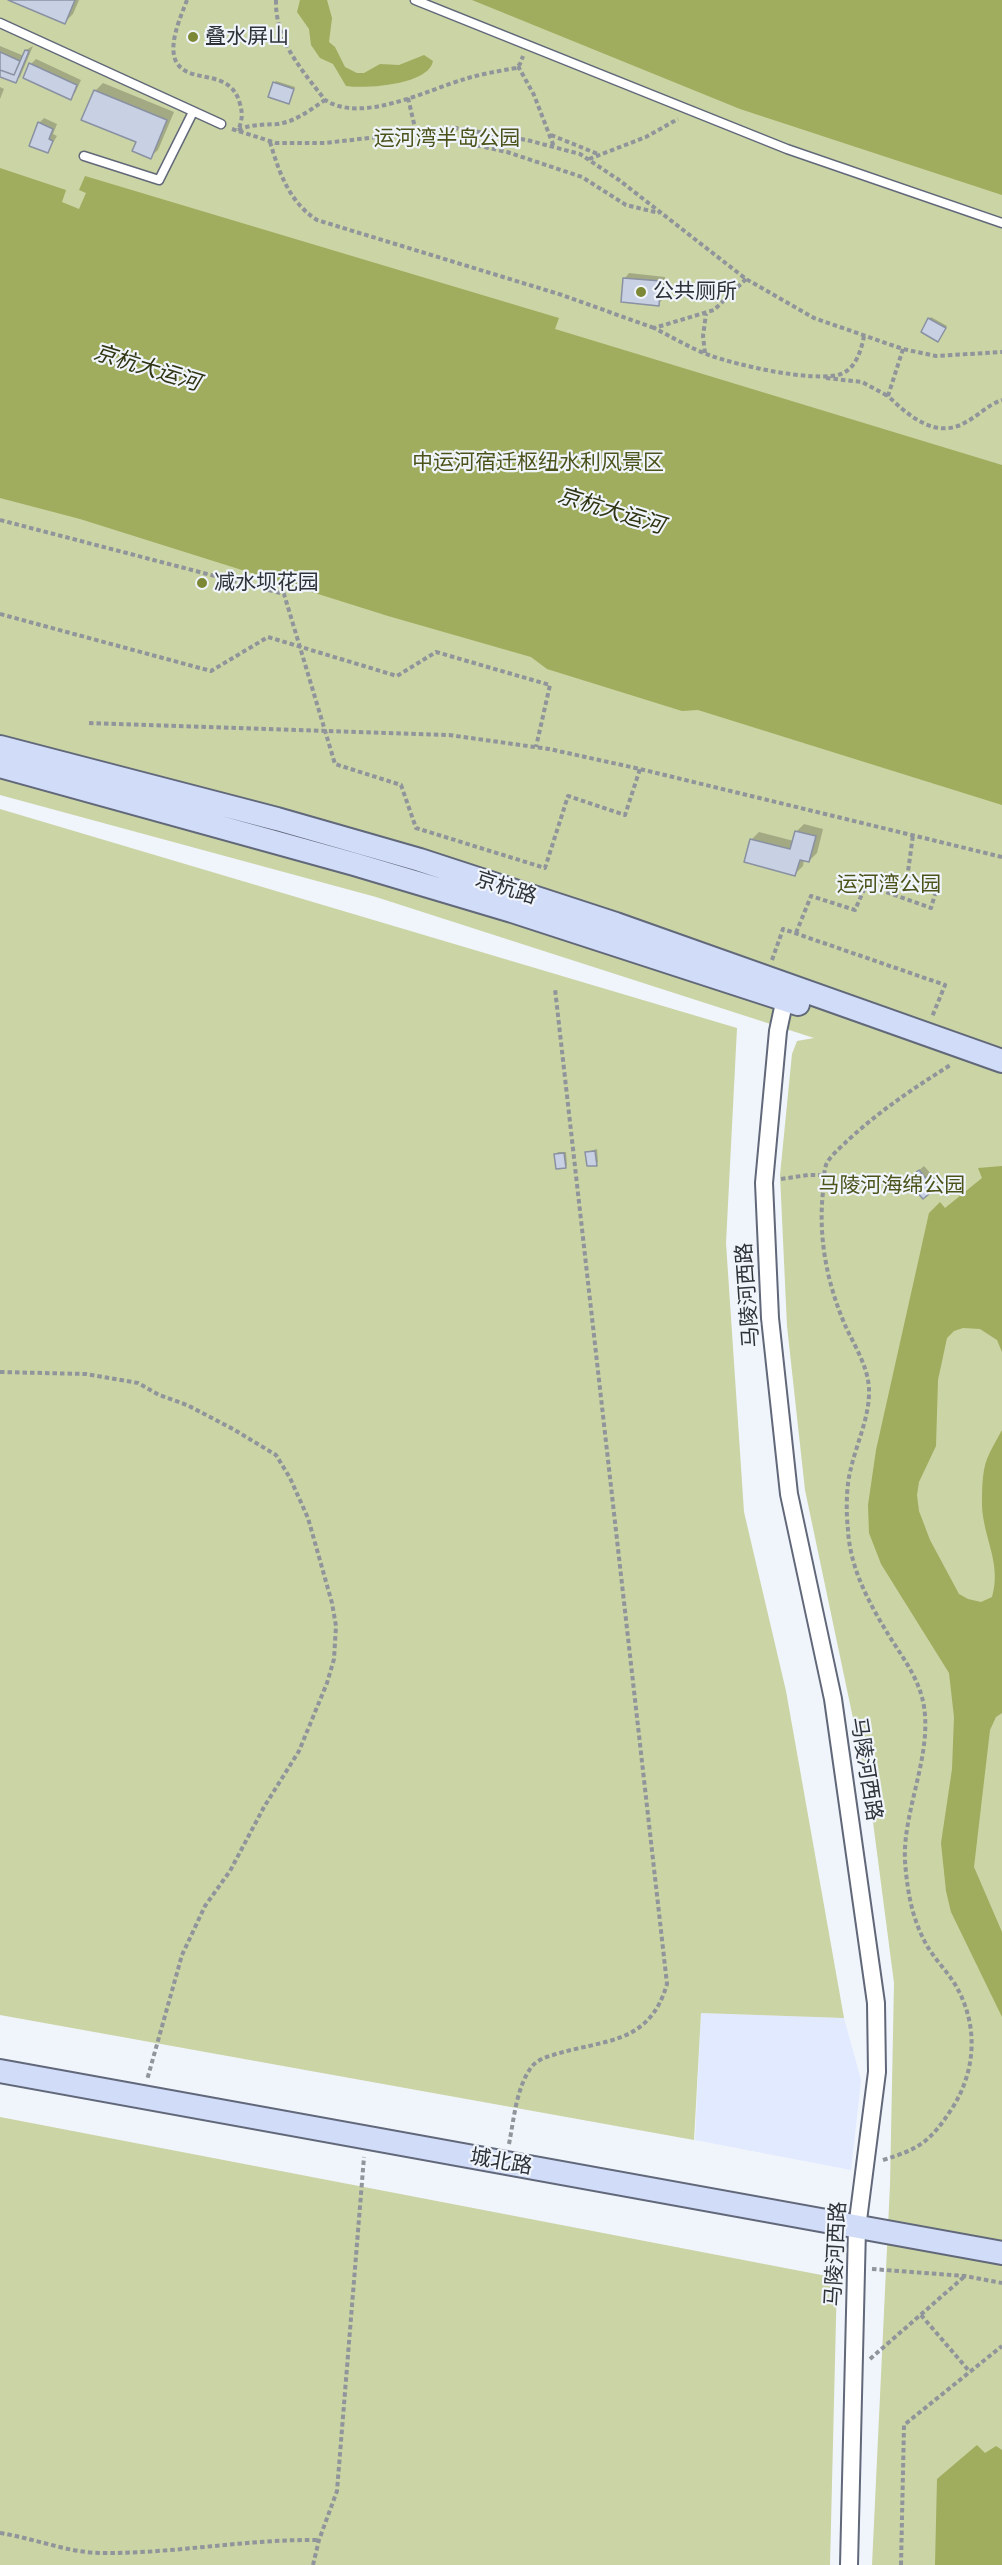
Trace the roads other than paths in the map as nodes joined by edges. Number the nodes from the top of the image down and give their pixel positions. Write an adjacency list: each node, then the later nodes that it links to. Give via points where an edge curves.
1 (415, 0): 6 (lane, via 787,149)
2 (0, 23): 3 (lane)
3 (193, 112): 4 (lane); 5 (lane, via 159,180)
4 (220, 124)
5 (84, 156)
6 (1002, 223)
7 (0, 747): 9 (street, 京杭路, via 409,857 766,977)
8 (0, 766): 9 (street, 京杭路, via 354,864)
9 (786, 992): 10 (street, 京杭路); 10 (street, 京杭路, via 959,1059); 12 (street, 马陵河西路, via 778,1031 764,1183 770,1318 789,1494 833,1699 876,2003 877,2073)
10 (1001, 1061)
11 (0, 2072): 12 (street, 城北路)
12 (857, 2228): 13 (street, 城北路); 14 (street, 马陵河西路)
13 (1002, 2253)
14 (849, 2565)

